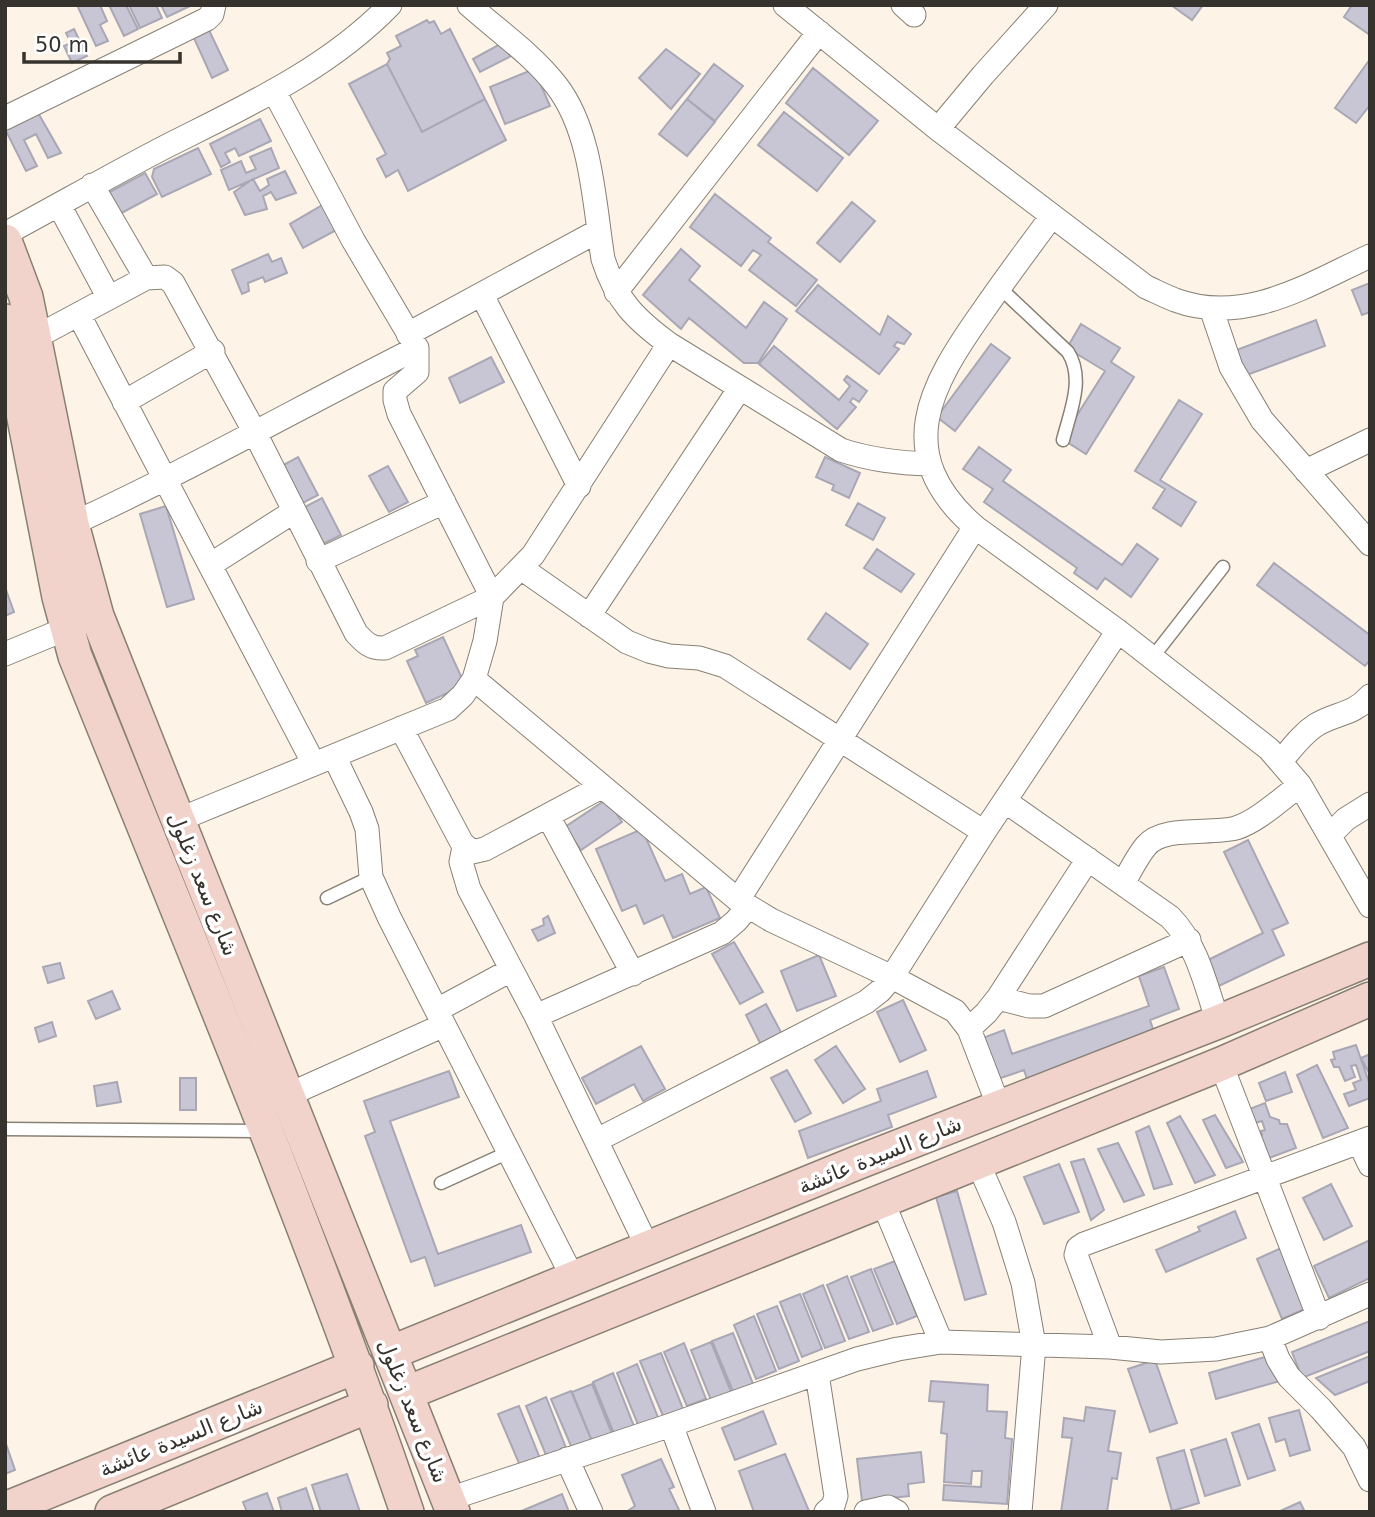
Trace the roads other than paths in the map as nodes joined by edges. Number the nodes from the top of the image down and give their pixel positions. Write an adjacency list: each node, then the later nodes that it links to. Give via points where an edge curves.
1 (214, 5): 8 (street, via 206,19)
2 (390, 5): 7 (street, via 366,30)
3 (469, 5): 13 (street, via 544,71 568,103 584,140)
4 (1046, 5): 9 (street)
5 (789, 7): 6 (street)
6 (818, 32): 9 (street); 19 (street)
7 (274, 91): 10 (street); 26 (street)
8 (5, 118)
9 (938, 129): 12 (street)
10 (92, 185): 11 (street); 17 (street)
11 (59, 205): 14 (street); 21 (street)
12 (1052, 216): 18 (street); 22 (street, via 1146,286 1177,301)
13 (598, 231): 19 (street); 20 (street)
14 (5, 234)
15 (5, 241): 25 (street, شارع سعد زغلول)
16 (1370, 256): 22 (street, via 1281,297 1247,307)
17 (146, 278): 21 (street); 28 (street, via 165,277 173,283)
18 (999, 287): 32 (lane, via 1074,363 1076,387); 34 (street, via 941,376 929,404)
19 (616, 292): 27 (street, via 644,325)
20 (482, 295): 26 (street); 37 (street)
21 (109, 298): 23 (street)
22 (1211, 308): 35 (street, via 1223,348 1245,394)
23 (79, 315): 25 (street); 30 (street)
24 (5, 321): 50 (street, شارع سعد زغلول)
25 (36, 337): 40 (street, شارع سعد زغلول)
26 (412, 341): 31 (street); 38 (street, via 416,372 395,391 395,400)
27 (669, 344): 29 (street); 37 (street)
28 (213, 351): 30 (street); 31 (street)
29 (740, 387): 34 (street, via 841,450 894,463); 49 (street)
30 (124, 402): 36 (street)
31 (254, 431): 36 (street); 39 (street)
32 (1063, 440)
33 (1370, 440): 35 (street)
34 (930, 464): 41 (street, via 940,488)
35 (1306, 471): 42 (street)
36 (166, 480): 40 (street); 44 (street)
37 (579, 486): 46 (street)
38 (444, 502): 43 (street); 47 (street)
39 (293, 512): 43 (street); 44 (street)
40 (72, 524): 48 (street, شارع سعد زغلول)
41 (975, 527): 51 (street); 57 (street)
42 (1370, 544)
43 (318, 561): 47 (street, via 356,633 377,649)
44 (210, 565): 58 (street)
45 (1223, 567): 53 (lane)
46 (521, 568): 47 (street); 49 (street)
47 (492, 597): 54 (street)
48 (97, 616): 50 (street); 65 (street, شارع سعد زغلول)
49 (589, 616): 57 (street, via 626,642 649,651 725,666)
50 (66, 629): 52 (street); 92 (street, شارع سعد زغلول)
51 (1118, 631): 53 (street); 62 (street)
52 (5, 654)
53 (1152, 658): 59 (street)
54 (474, 679): 56 (street, via 448,709); 61 (street)
55 (1370, 696): 59 (street, via 1355,710 1319,723)
56 (401, 729): 58 (street); 68 (street)
57 (841, 739): 66 (street); 73 (street)
58 (324, 760): 65 (street); 70 (street, via 361,812)
59 (1281, 761): 60 (street)
60 (1300, 785): 67 (street); 71 (street, via 1238,827 1154,839)
61 (601, 787): 64 (street); 73 (street)
62 (1005, 801): 66 (street); 69 (street)
63 (1370, 804): 67 (street)
64 (548, 816): 68 (street, via 480,851); 78 (street)
65 (178, 820): 88 (street, شارع سعد زغلول)
66 (984, 832): 79 (street)
67 (1330, 835): 74 (street)
68 (464, 847): 77 (street, via 463,877)
69 (1088, 859): 71 (street); 80 (street)
70 (371, 877): 72 (lane); 83 (street)
71 (1123, 884): 75 (street, via 1170,917)
72 (327, 898)
73 (743, 903): 78 (street, via 736,921 722,933); 79 (street)
74 (1370, 906)
75 (1189, 940): 80 (street, via 1053,1004 1037,1007); 84 (street)
76 (1370, 959): 84 (street, شارع السيدة عائشة)
77 (510, 970): 82 (street); 83 (street)
78 (633, 974): 82 (street)
79 (892, 978): 85 (street, via 945,1004); 93 (street, via 866,1002)
80 (998, 998): 85 (street)
81 (1370, 999): 87 (street, شارع السيدة عائشة)
82 (536, 1016): 93 (street)
83 (440, 1017): 88 (street); 95 (street)
84 (1218, 1022): 86 (street, شارع السيدة عائشة)
85 (969, 1029): 90 (street)
86 (1131, 1056): 89 (street); 90 (street, شارع السيدة عائشة)
87 (1221, 1064): 89 (street, شارع السيدة عائشة); 98 (street)
88 (288, 1095): 103 (street, شارع سعد زغلول)
89 (1146, 1095): 96 (street, شارع السيدة عائشة)
90 (999, 1107): 99 (street, شارع السيدة عائشة)
91 (5, 1129): 92 (lane)
92 (266, 1131): 105 (street, شارع سعد زغلول)
93 (597, 1140): 104 (street)
94 (1364, 1140): 97 (street); 98 (street)
95 (509, 1152): 100 (lane); 106 (street)
96 (978, 1163): 101 (street, شارع السيدة عائشة); 112 (street, via 1008,1234)
97 (1370, 1165)
98 (1264, 1176): 108 (street); 113 (street, via 1078,1248 1076,1255)
99 (822, 1178): 102 (street); 104 (street, شارع السيدة عائشة)
100 (441, 1183)
101 (883, 1200): 102 (street, شارع السيدة عائشة); 111 (street)
102 (839, 1217): 115 (street, شارع السيدة عائشة)
103 (344, 1238): 105 (street); 114 (street, شارع سعد زغلول)
104 (648, 1248): 106 (street, شارع السيدة عائشة)
105 (311, 1250): 116 (street, شارع سعد زغلول)
106 (573, 1278): 109 (street, شارع السيدة عائشة)
107 (1370, 1294): 108 (street)
108 (1319, 1318): 110 (street)
109 (459, 1325): 114 (street, شارع السيدة عائشة); 115 (street)
110 (1270, 1338): 113 (street, via 1216,1349 1161,1352); 122 (street, via 1289,1377 1354,1447)
111 (941, 1342): 112 (street); 117 (street, via 857,1359)
112 (1034, 1345): 113 (street); 132 (street)
113 (1110, 1347)
114 (390, 1353): 118 (street, شارع سعد زغلول)
115 (478, 1364): 118 (street, شارع السيدة عائشة)
116 (357, 1366): 119 (street, شارع سعد زغلول); 124 (street, شارع السيدة عائشة)
117 (817, 1374): 120 (street); 125 (street)
118 (407, 1393): 123 (street, شارع سعد زغلول)
119 (371, 1405): 126 (street, شارع السيدة عائشة); 127 (street, شارع سعد زغلول)
120 (671, 1425): 121 (street); 129 (street)
121 (567, 1459): 123 (street); 128 (street)
122 (1370, 1480)
123 (451, 1505)
124 (5, 1509)
125 (834, 1510)
126 (112, 1512)
127 (407, 1512)
128 (591, 1512)
129 (704, 1512)
130 (866, 1512): 131 (street, via 888,1507)
131 (897, 1512)
132 (1020, 1512)

